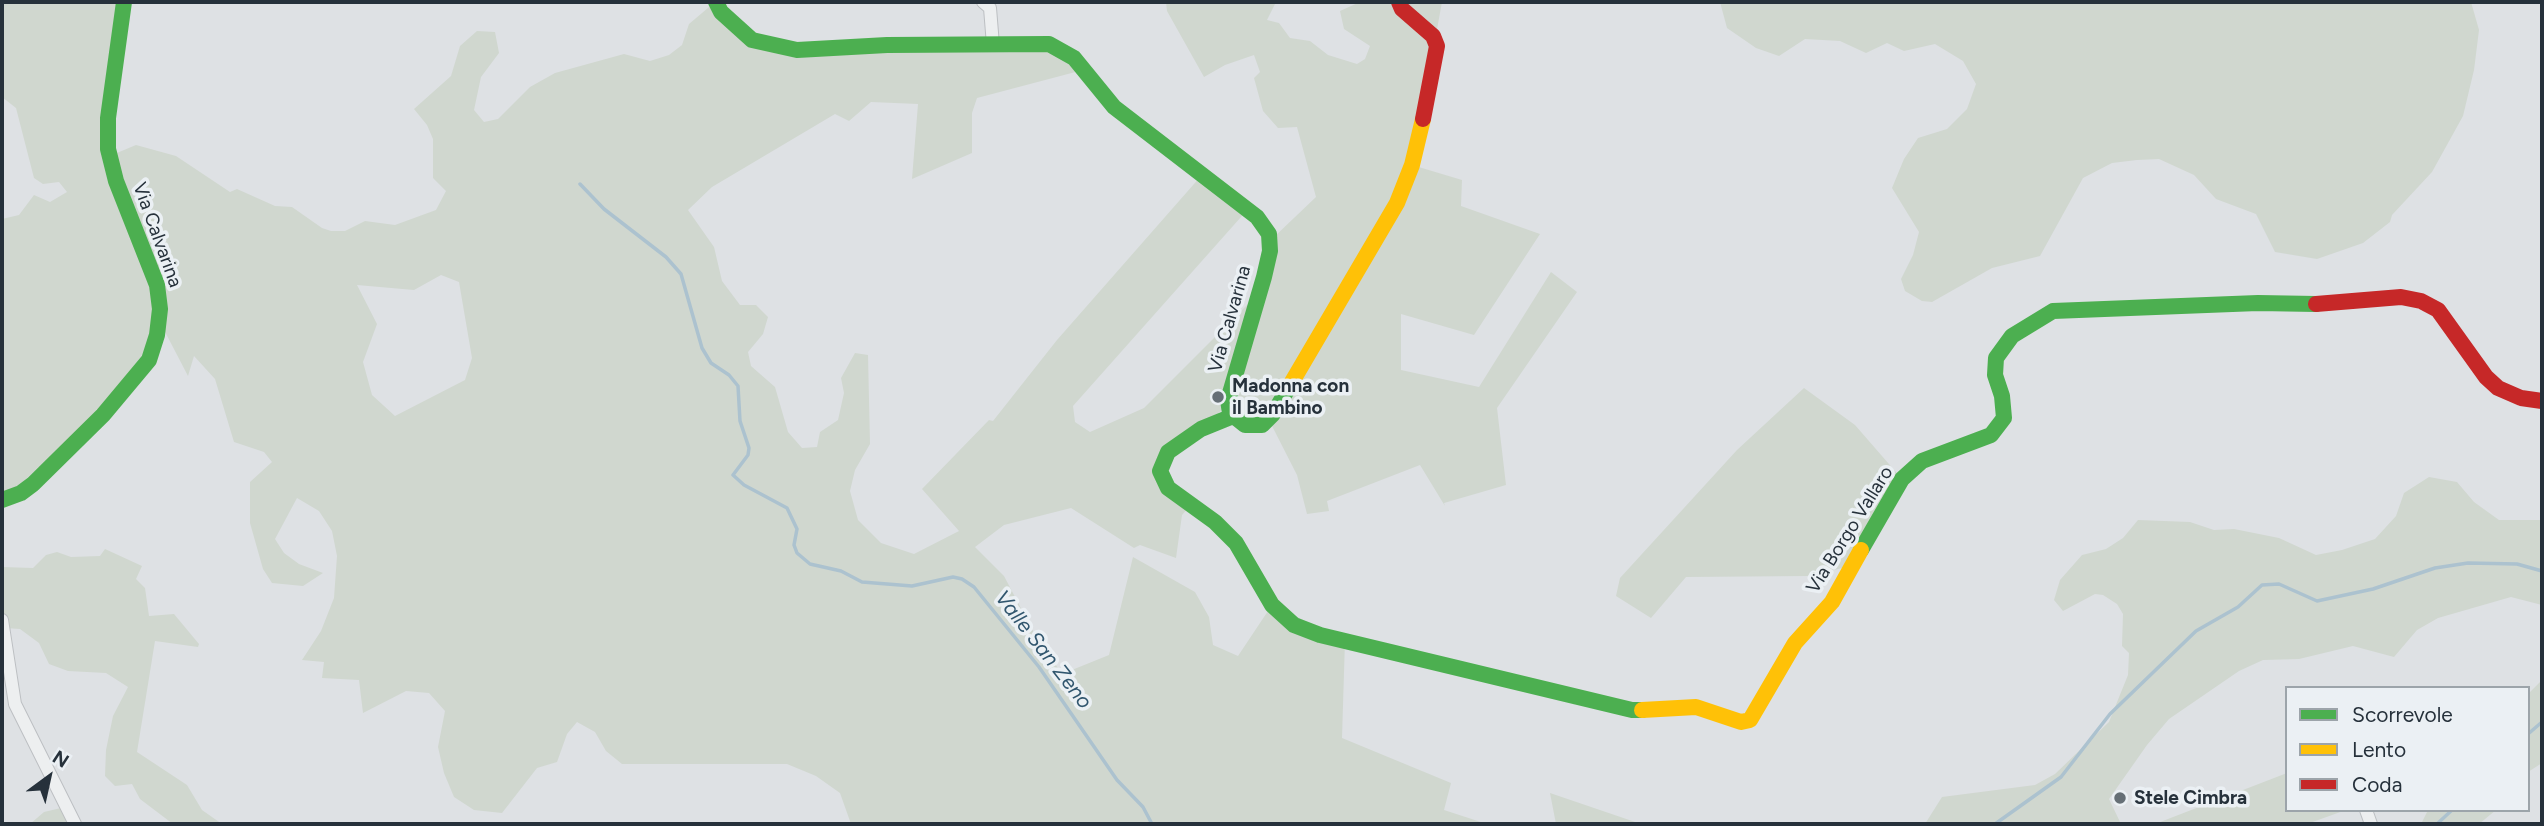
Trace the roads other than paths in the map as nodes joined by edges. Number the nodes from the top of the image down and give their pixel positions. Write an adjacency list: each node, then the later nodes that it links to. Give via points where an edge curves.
1 (124, 2): 8 (street, Via Calvarina, via 108,149 157,285 157,335 149,360 103,415 33,484)
2 (716, 2): 5 (street, Via Calvarina, via 752,40 797,50)
3 (983, 2): 5 (street, via 990,8)
4 (1399, 2): 7 (street, via 1433,36 1437,46 1412,165 1398,203 1273,414 1262,425 1245,425)
5 (993, 44): 7 (street, Via Calvarina, via 1049,44 1073,58 1114,107 1257,217 1269,234 1264,278 1228,400)
6 (2542, 401): 7 (street, Via Borgo Vallaro, via 2497,388 2438,310 2401,297 2336,305 2258,303 2053,311 2012,336 1996,358 2004,418 1991,435 1922,461 1902,479 1832,602 1795,643 1751,720 1741,722 1696,707 1620,707 1294,625 1272,605 1236,544 1168,488 1160,471 1168,453 1201,429)
7 (1233, 416)
8 (2, 500)
9 (2, 620): 10 (street, via 15,704)
10 (75, 824)

